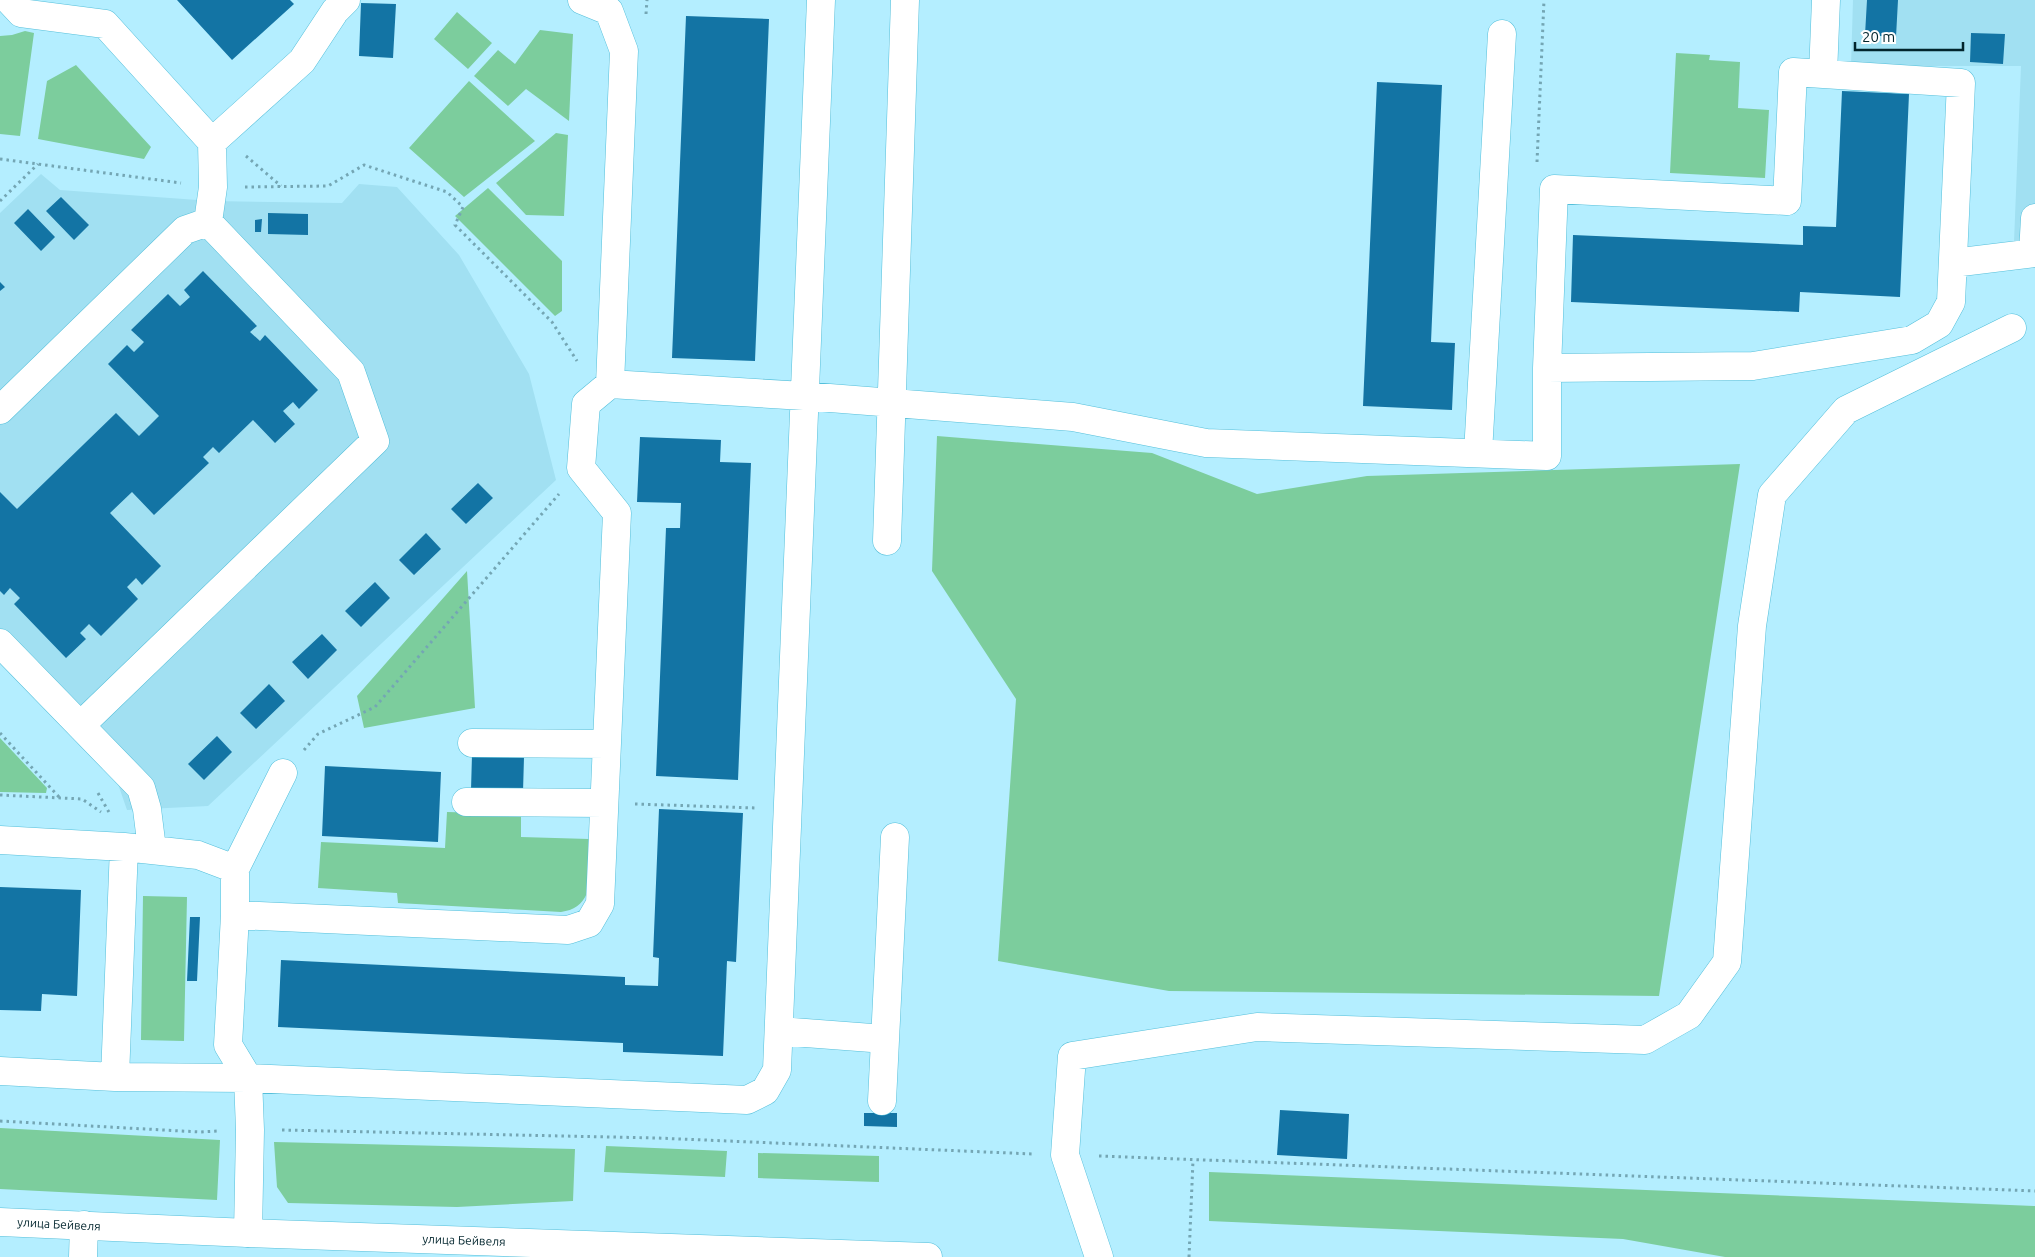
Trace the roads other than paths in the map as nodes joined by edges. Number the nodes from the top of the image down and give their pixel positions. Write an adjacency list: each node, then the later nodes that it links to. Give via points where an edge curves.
1 (9, 0): 9 (main road, via 21,13 105,24)
2 (346, 0): 9 (main road, via 302,61)
3 (582, 0): 16 (main road, via 609,12 624,51)
4 (821, 0): 17 (main road)
5 (905, 0): 18 (main road)
6 (1826, 0): 8 (main road)
7 (1502, 34): 20 (main road)
8 (1822, 74): 13 (main road, via 1961,83); 15 (main road, via 1793,72 1787,201 1554,189)
9 (216, 138): 11 (main road)
10 (2035, 218): 12 (main road)
11 (208, 222): 19 (main road, via 185,230); 23 (main road, via 351,372 375,441)
12 (2034, 253): 13 (main road)
13 (1953, 263): 15 (main road, via 1951,302 1939,324 1912,340 1753,366)
14 (2012, 328): 46 (main road, via 1846,410 1772,495 1752,626 1727,962 1689,1015 1645,1040 1256,1027 1072,1056 1065,1155)
15 (1547, 368): 20 (main road, via 1546,456)
16 (604, 388): 17 (main road); 25 (main road, via 586,404 581,468 617,513)
17 (804, 396): 18 (main road); 35 (main road)
18 (891, 403): 20 (main road, via 1073,417 1206,443); 21 (main road)
19 (0, 410)
20 (1478, 453)
21 (887, 541)
22 (0, 642): 23 (main road)
23 (81, 725): 32 (main road, via 141,788)
24 (472, 742): 25 (main road)
25 (606, 744): 28 (main road)
26 (283, 773): 33 (main road)
27 (466, 802): 28 (main road)
28 (604, 803): 34 (main road, via 600,904 589,923 568,930)
29 (895, 837): 36 (main road)
30 (0, 840): 31 (main road)
31 (124, 847): 32 (main road); 38 (main road)
32 (152, 849): 33 (main road, via 198,855)
33 (235, 869): 34 (main road)
34 (235, 915): 39 (main road, via 228,1045)
35 (779, 1031): 36 (main road); 39 (main road, via 777,1070 765,1091 747,1100)
36 (885, 1039): 40 (main road)
37 (0, 1071): 38 (main road)
38 (115, 1077): 39 (main road)
39 (248, 1078): 43 (main road)
40 (882, 1101)
41 (0, 1222): 42 (main road, улица Бейвеля)
42 (84, 1225): 43 (main road, улица Бейвеля); 44 (main road)
43 (248, 1233): 45 (main road, улица Бейвеля)
44 (83, 1257)
45 (928, 1257)
46 (1099, 1257)

